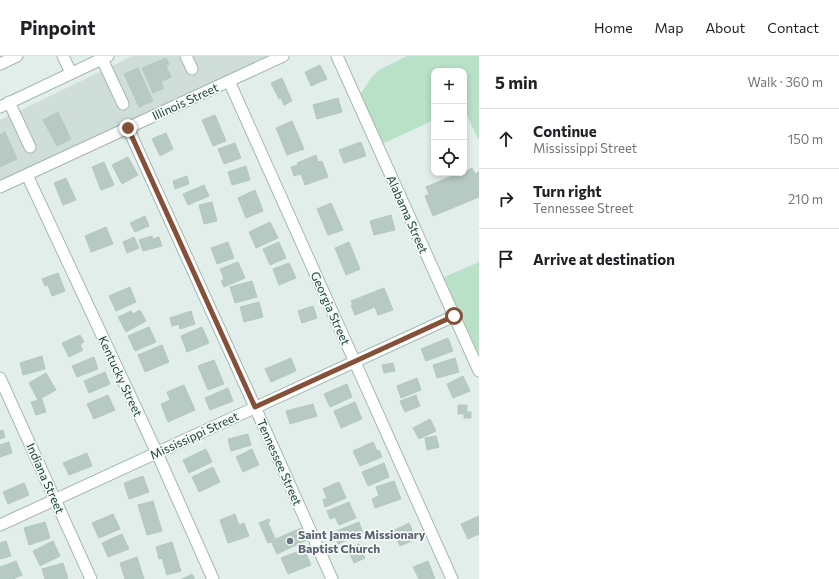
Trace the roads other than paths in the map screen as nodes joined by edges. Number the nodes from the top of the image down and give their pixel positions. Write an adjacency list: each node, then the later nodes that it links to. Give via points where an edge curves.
1 (16, 56): 7 (street)
2 (63, 56): 9 (street)
3 (186, 56): 8 (street)
4 (283, 56): 10 (street, Illinois Street)
5 (337, 56): 17 (street, Alabama Street)
6 (105, 57): 9 (street); 12 (street)
7 (0, 64)
8 (192, 69)
9 (71, 73): 11 (street)
10 (228, 81): 13 (street, Illinois Street); 18 (street, Georgia Street)
11 (4, 104): 14 (street)
12 (123, 104)
13 (128, 128): 15 (street, Illinois Street); 21 (street, Tennessee Street)
14 (30, 147)
15 (27, 175): 16 (street, Illinois Street); 22 (street, Kentucky Street)
16 (0, 187)
17 (454, 316): 18 (street, Mississippi Street); 19 (street, Alabama Street)
18 (355, 362): 21 (street, Mississippi Street); 28 (street, Georgia Street)
19 (479, 371)
20 (0, 378): 23 (street, Indiana Street)
21 (255, 407): 22 (street, Mississippi Street); 27 (street, Tennessee Street)
22 (157, 453): 23 (street, Mississippi Street); 26 (street, Kentucky Street)
23 (56, 499): 24 (street, Mississippi Street); 25 (street, Indiana Street)
24 (0, 525)
25 (91, 579)
26 (213, 579)
27 (332, 579)
28 (452, 579)

